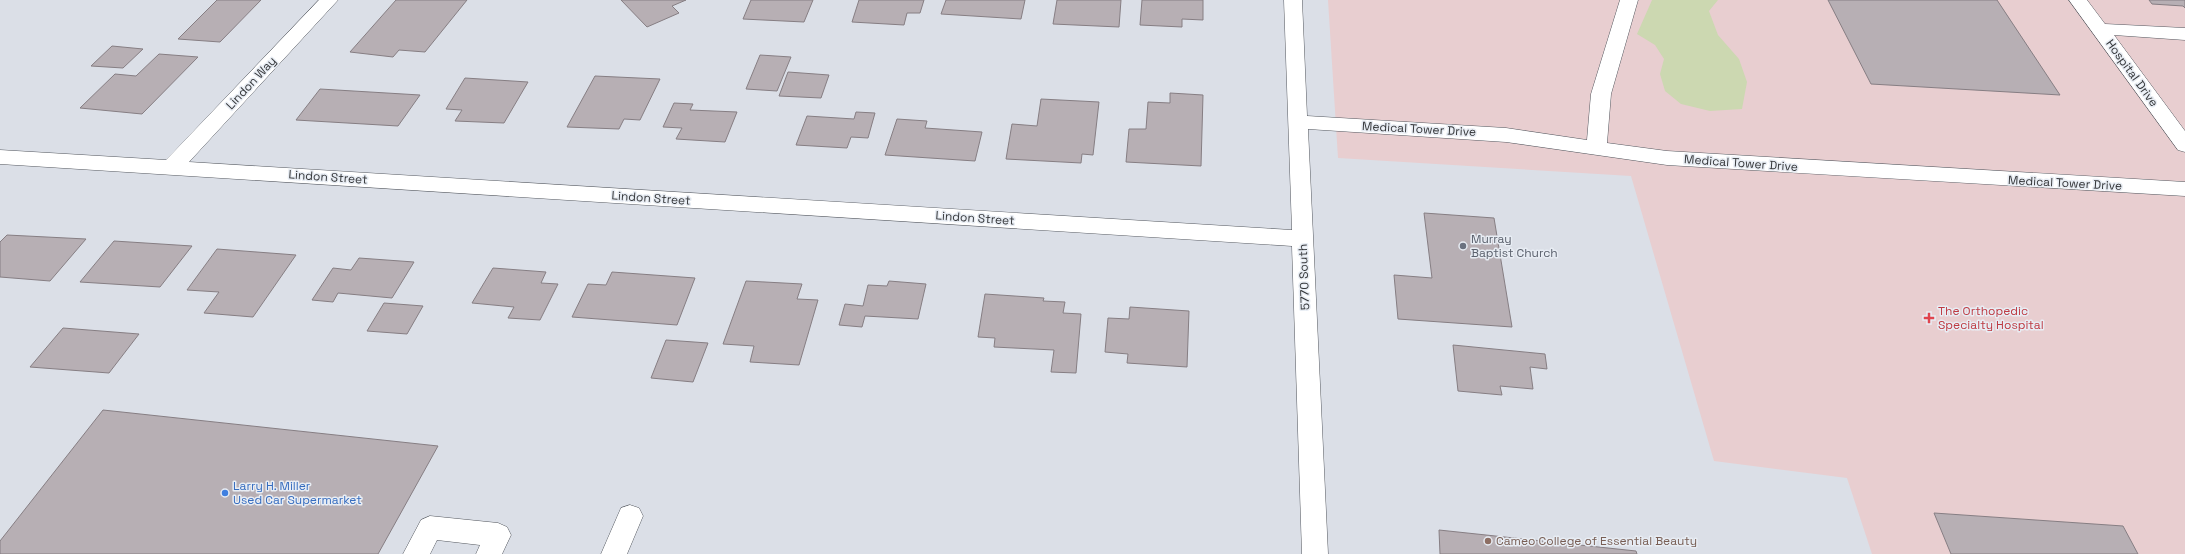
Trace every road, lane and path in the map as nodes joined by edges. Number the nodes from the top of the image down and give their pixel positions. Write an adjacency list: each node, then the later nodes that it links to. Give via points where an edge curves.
1 (329, 0): 11 (street, Lindon Way)
2 (1293, 0): 7 (street, 5770 South)
3 (1629, 0): 9 (street, via 1601,94)
4 (2078, 0): 5 (street, Hospital Drive)
5 (2100, 29): 6 (street); 8 (street, Hospital Drive)
6 (2185, 34)
7 (1299, 122): 9 (street, Medical Tower Drive, via 1506,135); 13 (street, 5770 South)
8 (2185, 146)
9 (1596, 149): 12 (street, Medical Tower Drive, via 1667,158 1781,166)
10 (0, 157): 11 (street, Lindon Street)
11 (172, 167): 13 (street, Lindon Street)
12 (2185, 189)
13 (1303, 239): 18 (street, 5770 South)
14 (630, 516): 17 (street)
15 (416, 554): 16 (street, via 430,528 498,535)
16 (489, 554)
17 (614, 554)
18 (1315, 554)

